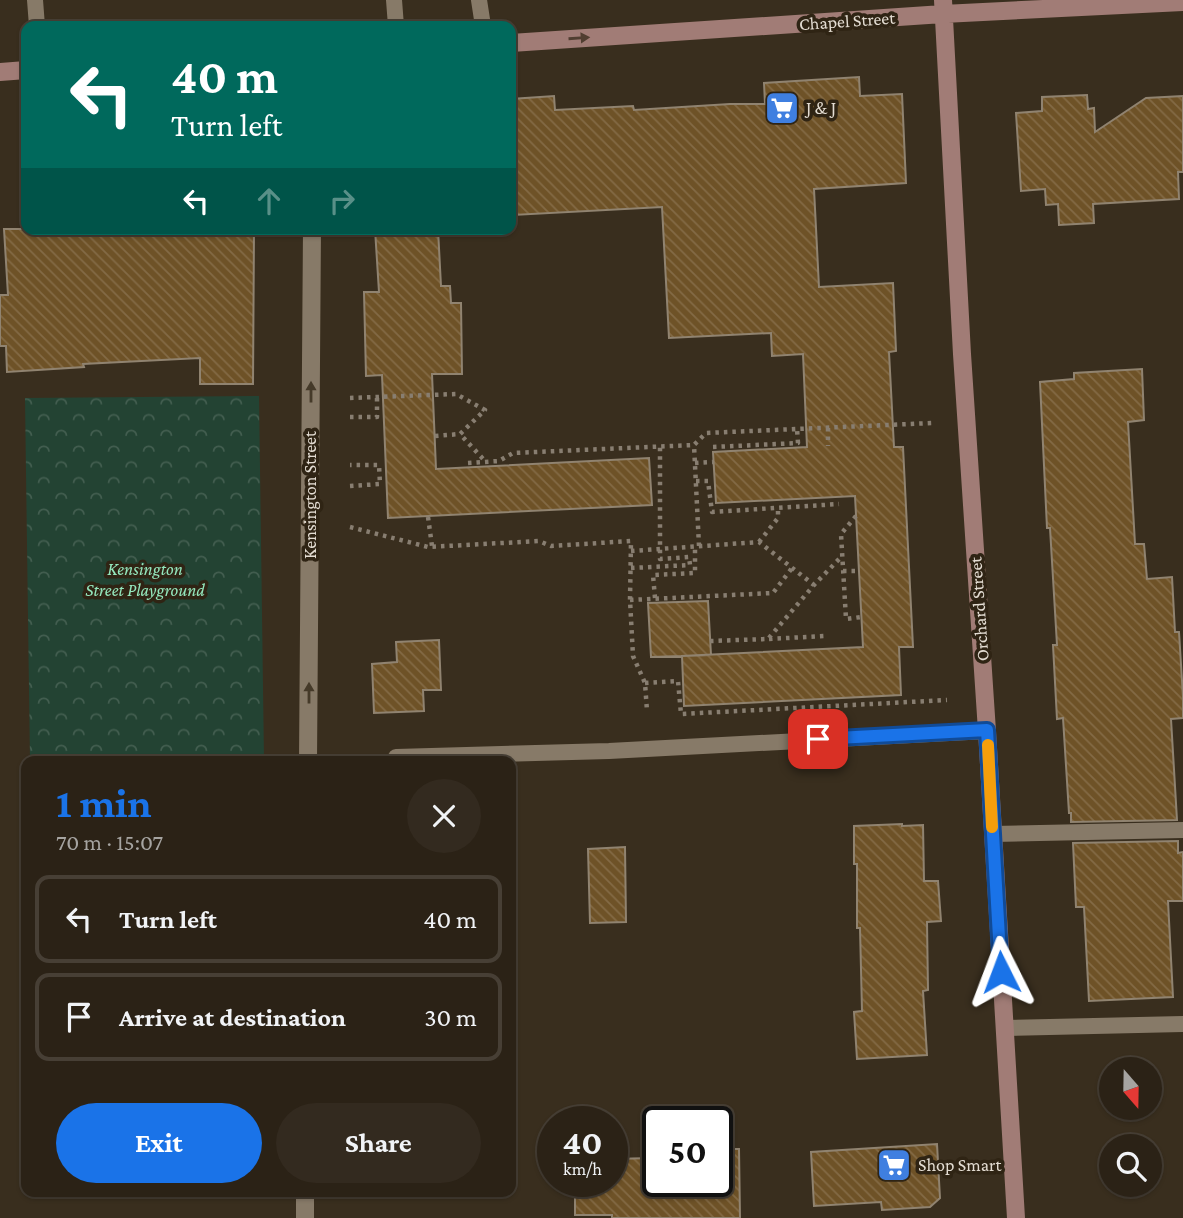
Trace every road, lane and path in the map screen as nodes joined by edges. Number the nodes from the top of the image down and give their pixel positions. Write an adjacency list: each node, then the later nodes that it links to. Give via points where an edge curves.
1 (35, 0): 6 (lane)
2 (394, 0): 7 (lane)
3 (479, 0): 8 (lane)
4 (1183, 2): 5 (main road, Chapel Street)
5 (943, 7): 9 (main road, Chapel Street, one-way to 5); 57 (main road, Orchard Street)
6 (37, 21)
7 (396, 21)
8 (482, 21)
9 (516, 43)
10 (21, 70): 11 (main road)
11 (0, 72)
12 (312, 235): 58 (street, Kensington Street, one-way to 12)
13 (377, 397): 14 (path); 15 (path, via 377,416); 19 (path, via 456,394 485,410)
14 (350, 398)
15 (350, 417)
16 (932, 423): 17 (path)
17 (828, 428): 18 (path); 23 (path)
18 (797, 429): 21 (path, via 706,433); 24 (path, via 798,443)
19 (460, 434): 20 (path); 25 (path)
20 (435, 436)
21 (694, 445): 22 (path); 28 (path)
22 (660, 446): 25 (path, via 513,453); 40 (path)
23 (828, 446)
24 (713, 447)
25 (485, 462): 27 (path)
26 (713, 462): 28 (path)
27 (468, 463)
28 (695, 463): 30 (path)
29 (350, 465): 31 (path, via 379,465 380,484)
30 (696, 481): 33 (path, via 708,481 712,512); 38 (path)
31 (350, 486)
32 (839, 504): 33 (path)
33 (778, 508): 37 (path, via 778,518)
34 (428, 516): 39 (path)
35 (856, 516): 42 (path, via 841,534)
36 (350, 527): 39 (path)
37 (760, 542): 38 (path); 44 (path)
38 (697, 546): 40 (path); 48 (path, via 695,573 653,575)
39 (432, 547): 41 (path, via 632,541)
40 (659, 549): 41 (path); 43 (path, via 660,559 689,557 690,565)
41 (631, 551): 43 (path)
42 (842, 556): 45 (path); 47 (path)
43 (631, 568): 49 (path)
44 (792, 568): 47 (path); 48 (path, via 773,593)
45 (843, 570): 46 (path); 50 (path, via 846,619)
46 (859, 571)
47 (814, 585): 52 (path)
48 (655, 598): 49 (path)
49 (630, 600): 54 (path, via 633,656)
50 (861, 617)
51 (824, 636): 52 (path)
52 (768, 639): 53 (path)
53 (710, 641)
54 (645, 683): 55 (path, via 678,681 681,713); 56 (path)
55 (947, 700)
56 (647, 711)
57 (987, 730): 59 (lane); 61 (main road, Orchard Street)
58 (308, 756)
59 (432, 756)
60 (1183, 830): 61 (lane)
61 (993, 834): 63 (main road, Orchard Street)
62 (1183, 1024): 63 (lane)
63 (1004, 1028): 66 (main road, Orchard Street)
64 (306, 1197): 65 (street)
65 (305, 1218)
66 (1016, 1218)

